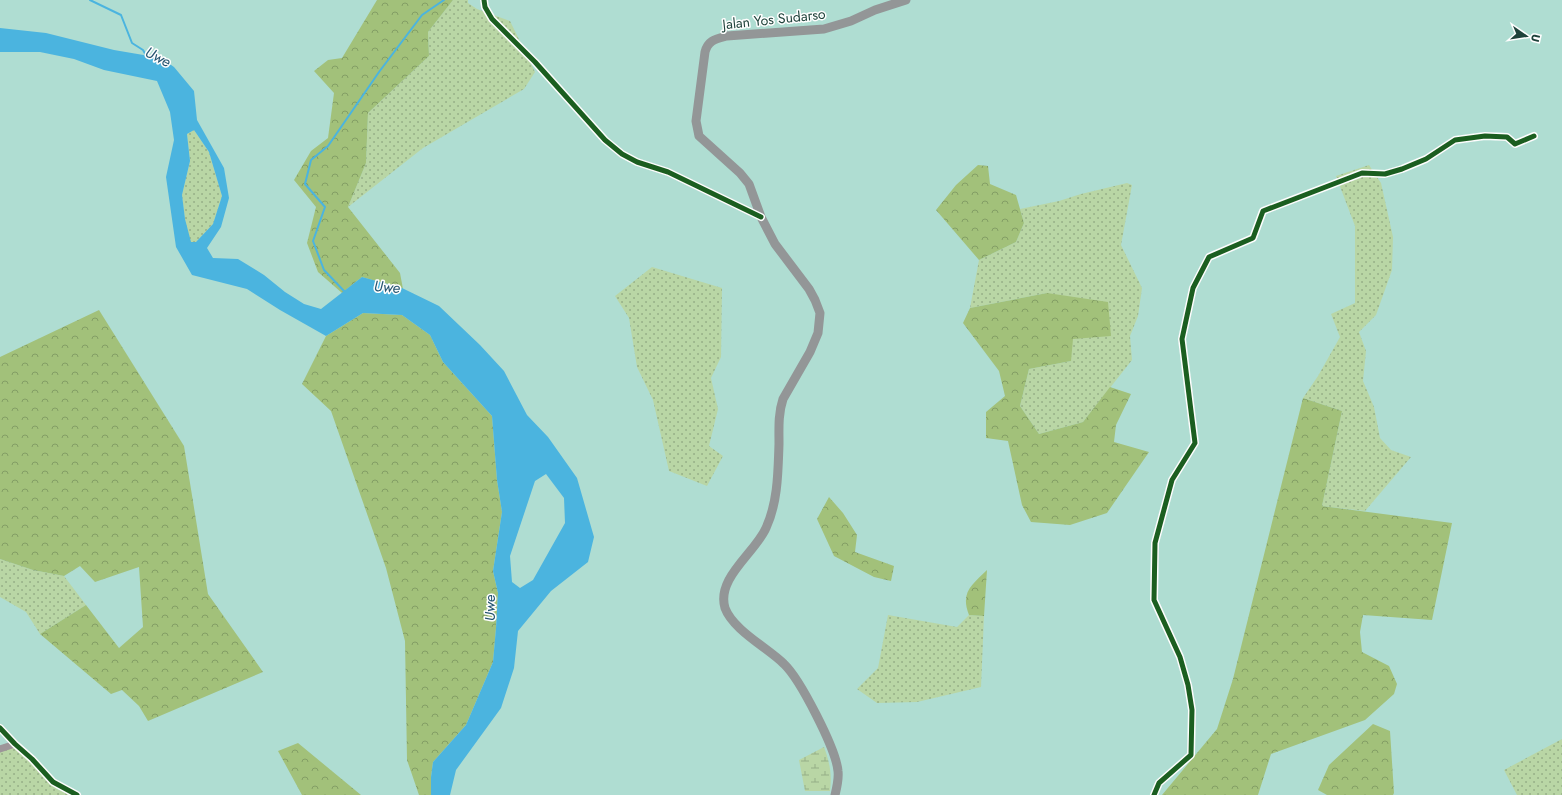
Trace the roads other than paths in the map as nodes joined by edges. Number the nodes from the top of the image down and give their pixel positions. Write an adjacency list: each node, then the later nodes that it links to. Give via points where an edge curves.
1 (484, 0): 4 (street, via 492,19 613,147 637,162 668,172)
2 (906, 0): 4 (main road, Jalan Yos Sudarso, via 824,29 727,36 708,43 696,121 698,132 704,142 740,173 753,192)
3 (1534, 136): 10 (street, via 1515,144 1507,137 1485,136 1455,140 1426,159 1402,169 1385,174 1362,173 1315,190 1263,211 1253,238 1209,257 1193,288 1182,340 1195,443 1172,480 1155,543 1154,600 1180,657 1188,685 1192,710 1191,755 1158,783)
4 (761, 217): 9 (main road, Jalan Yos Sudarso, via 775,244 815,300 820,321 810,352 780,407 778,475 772,512 759,542 726,584 724,601 730,618 795,676 836,760 838,772)
5 (0, 728): 6 (street)
6 (15, 744): 7 (street); 8 (street, via 53,782)
7 (0, 749)
8 (77, 795)
9 (834, 795)
10 (1154, 795)

